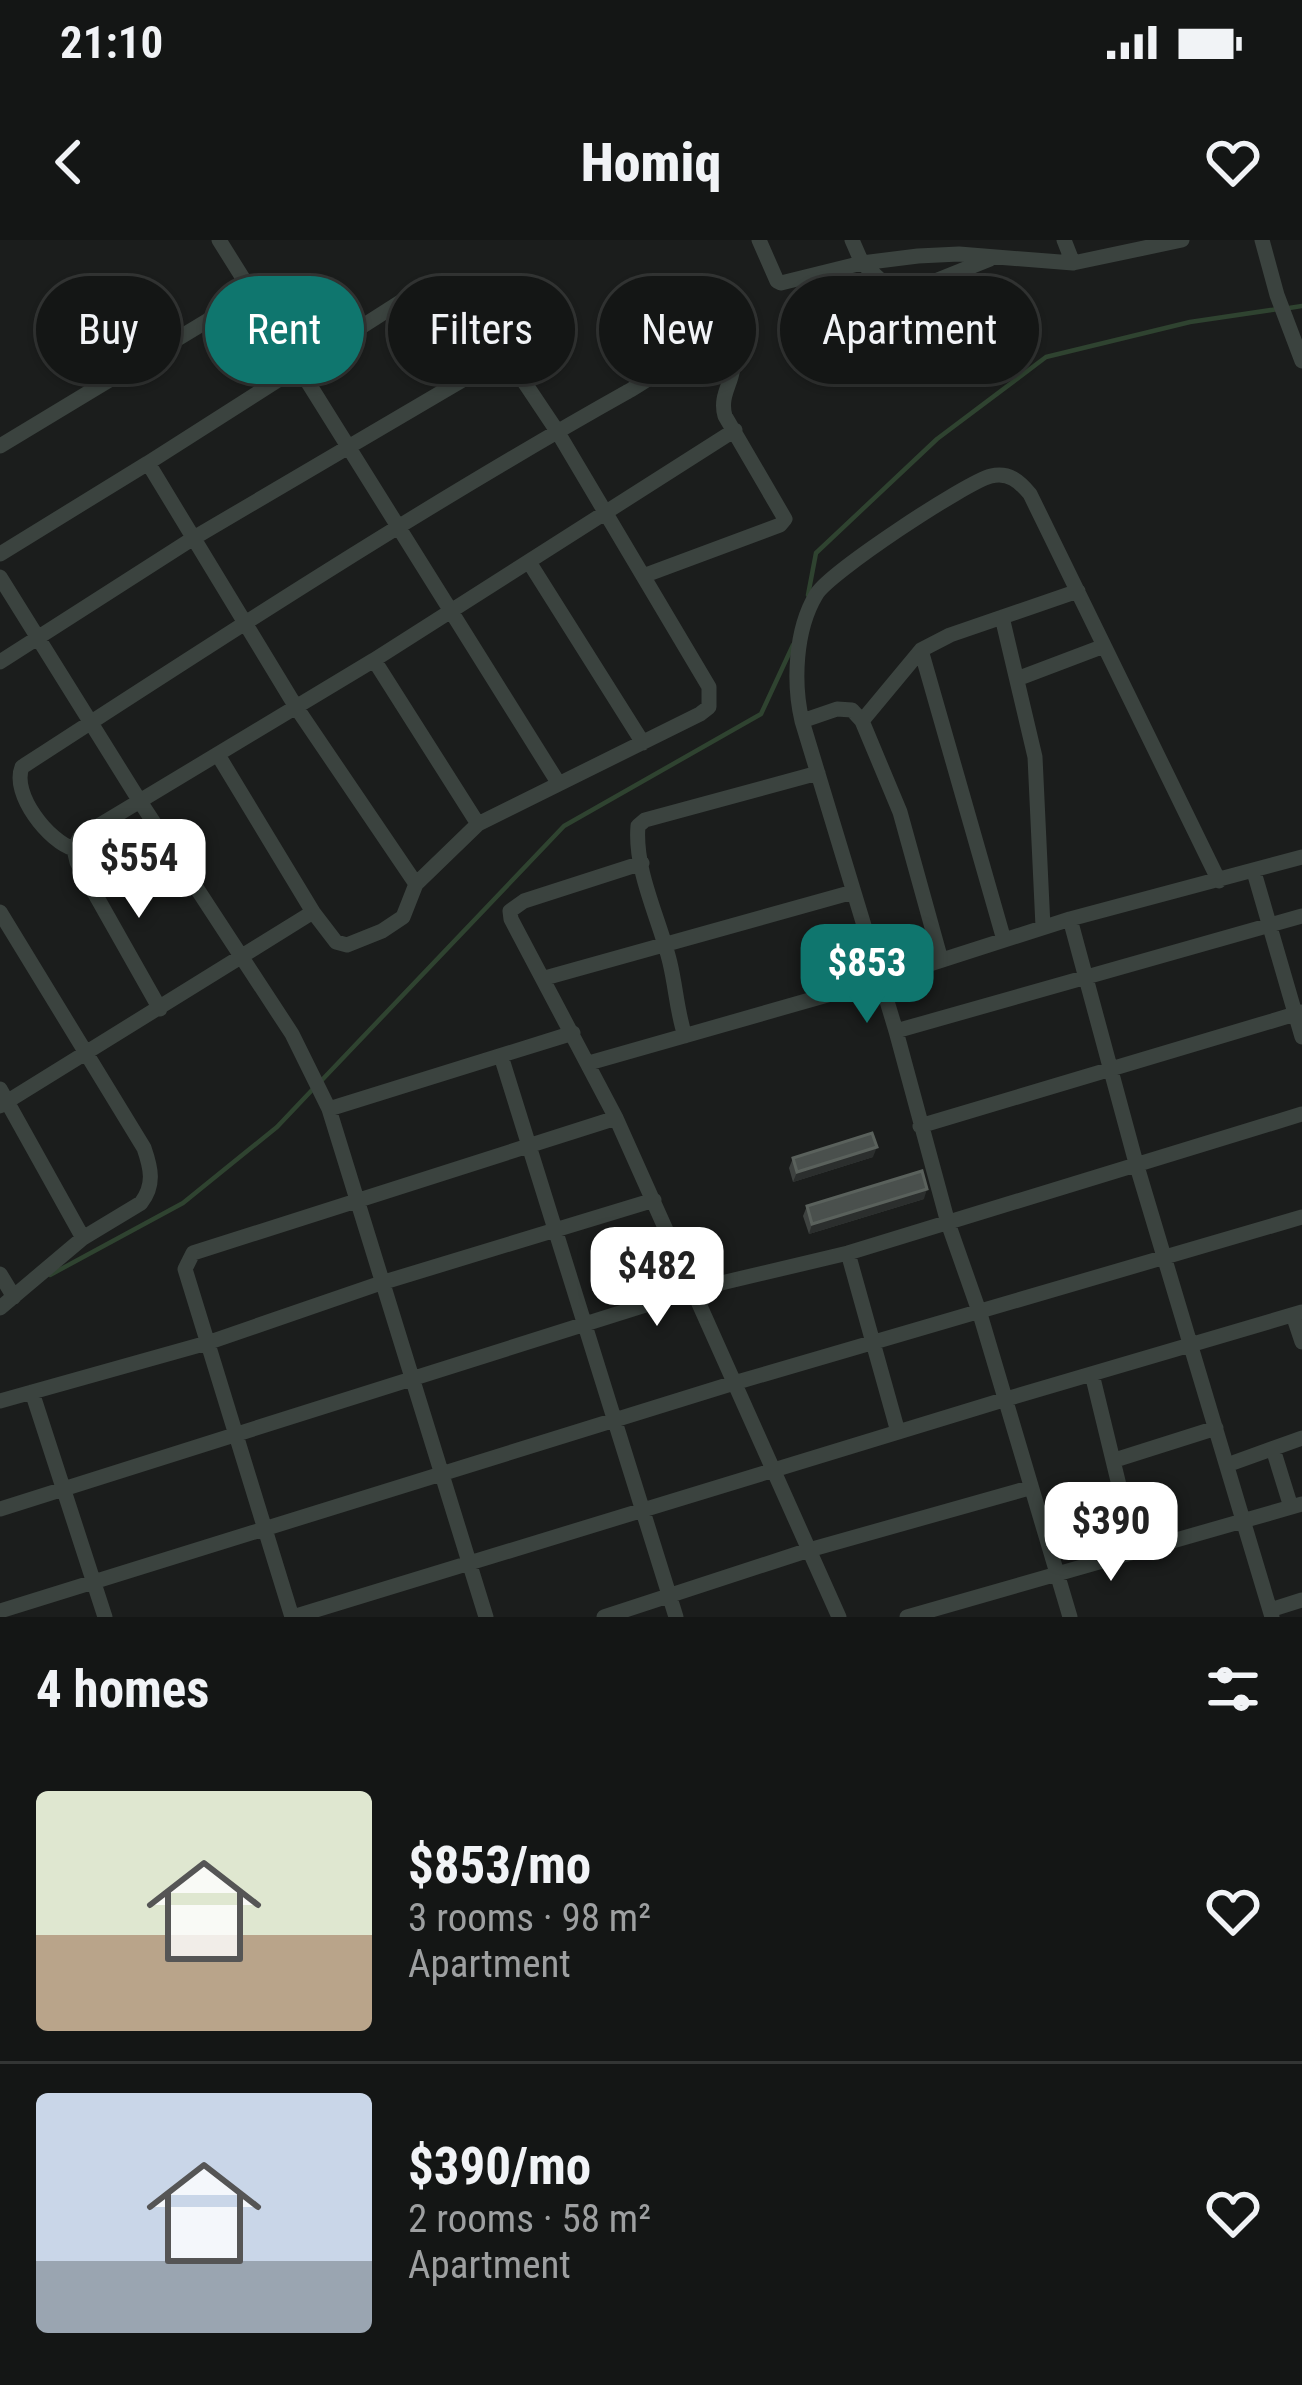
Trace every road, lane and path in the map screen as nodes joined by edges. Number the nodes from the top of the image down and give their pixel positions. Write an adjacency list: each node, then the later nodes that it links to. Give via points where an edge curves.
1 (219, 240): 12 (street)
2 (759, 240): 10 (street, via 781,283)
3 (853, 240): 10 (street)
4 (1064, 240): 11 (street)
5 (1182, 240): 7 (street)
6 (1262, 240): 16 (street)
7 (1143, 245): 11 (street)
8 (957, 247): 9 (street); 10 (street)
9 (995, 256): 11 (street); 14 (street)
10 (862, 263): 13 (street)
11 (1073, 263)
12 (239, 276)
13 (876, 276)
14 (946, 276)
15 (205, 322): 23 (street)
16 (1300, 353)
17 (270, 384): 25 (street)
18 (307, 384): 24 (street)
19 (456, 384): 24 (street)
20 (525, 384): 22 (street)
21 (735, 430): 22 (street, via 721,404 732,354 705,343); 26 (street); 31 (street, via 785,520)
22 (557, 431): 26 (street); 27 (street)
23 (0, 446)
24 (349, 447): 27 (street); 28 (street)
25 (148, 463): 28 (street); 29 (street)
26 (606, 512): 30 (street); 31 (street)
27 (399, 530): 34 (street); 36 (street)
28 (192, 539): 36 (street); 37 (street)
29 (0, 554)
30 (529, 562): 34 (street); 47 (street)
31 (643, 576): 47 (street, via 712,696 700,714)
32 (0, 577): 37 (street)
33 (1078, 591): 35 (street); 38 (street); 45 (street, via 1017,478 986,478 817,592 798,666)
34 (449, 611): 40 (street); 50 (street)
35 (1002, 617): 39 (street); 42 (street)
36 (245, 624): 43 (street); 44 (street)
37 (39, 638): 41 (street); 44 (street)
38 (1104, 646): 42 (street); 57 (street)
39 (921, 650): 46 (street); 66 (street)
40 (374, 660): 43 (street); 52 (street)
41 (0, 662)
42 (1017, 679): 65 (street, via 1035,757)
43 (296, 707): 48 (street); 58 (street)
44 (93, 722): 51 (street); 53 (street, via 17,778 54,839)
45 (802, 722): 46 (street, via 837,709 852,710); 49 (street)
46 (862, 722): 69 (street, via 900,812)
47 (643, 743): 50 (street)
48 (218, 755): 51 (street); 61 (street)
49 (818, 773): 55 (street, via 645,820 637,836); 59 (street)
50 (559, 784): 52 (street)
51 (139, 800): 53 (street); 68 (street)
52 (478, 824): 58 (street)
53 (74, 849): 73 (street)
54 (1302, 857): 56 (street)
55 (642, 863): 67 (street); 71 (street, via 514,906 511,919)
56 (1254, 872): 57 (street); 64 (street)
57 (1219, 880): 63 (street)
58 (416, 884): 61 (street, via 403,916 356,943 336,942)
59 (853, 892): 67 (street); 72 (street)
60 (0, 912): 79 (street)
61 (313, 912): 68 (street)
62 (1302, 916): 64 (street)
63 (1070, 919): 65 (street); 70 (street)
64 (1270, 926): 70 (street); 74 (street)
65 (1043, 927): 66 (street)
66 (1004, 940): 69 (street)
67 (665, 944): 71 (street); 77 (street)
68 (240, 958): 73 (street); 84 (street, via 292,1034)
69 (941, 960): 72 (street)
70 (1085, 977): 75 (street); 82 (street)
71 (545, 978): 76 (street)
72 (880, 980): 75 (street); 77 (street)
73 (160, 1009): 79 (street)
74 (1299, 1013): 78 (street); 82 (street)
75 (896, 1031): 87 (street)
76 (573, 1033): 80 (street); 81 (street)
77 (685, 1036): 81 (street)
78 (1302, 1037)
79 (87, 1055): 83 (street); 95 (street, via 152,1169 140,1203)
80 (501, 1056): 84 (street); 88 (street)
81 (589, 1063): 86 (street)
82 (1112, 1068): 87 (street); 89 (street)
83 (2, 1099): 95 (street)
84 (329, 1109): 90 (street)
85 (1302, 1114): 89 (street)
86 (616, 1118): 88 (street); 91 (street)
87 (920, 1126): 93 (street)
88 (529, 1145): 90 (street); 94 (street)
89 (1136, 1163): 93 (street); 97 (street)
90 (356, 1199): 99 (street); 105 (street, via 194,1253 185,1269)
91 (654, 1200): 94 (street); 100 (street)
92 (1302, 1216): 97 (street)
93 (948, 1223): 96 (street); 102 (street)
94 (556, 1231): 99 (street); 104 (street)
95 (83, 1238): 101 (street)
96 (848, 1253): 100 (street); 107 (street)
97 (1165, 1259): 102 (street); 108 (street)
98 (0, 1274): 101 (street)
99 (381, 1283): 105 (street); 110 (street)
100 (696, 1289): 104 (street); 111 (street)
101 (7, 1303)
102 (980, 1313): 107 (street); 113 (street)
103 (1298, 1314): 106 (street); 108 (street)
104 (585, 1325): 110 (street); 115 (street)
105 (207, 1342): 112 (street); 118 (street)
106 (1302, 1342)
107 (874, 1345): 111 (street); 117 (street)
108 (1191, 1346): 109 (street); 116 (street)
109 (1092, 1375): 113 (street); 121 (street)
110 (410, 1377): 118 (street); 124 (street)
111 (734, 1383): 115 (street); 123 (street)
112 (32, 1392): 114 (street); 125 (street)
113 (1003, 1400): 117 (street); 126 (street)
114 (0, 1401)
115 (615, 1422): 124 (street); 129 (street)
116 (1216, 1428): 121 (street); 122 (street)
117 (898, 1432): 123 (street)
118 (236, 1434): 125 (street); 131 (street)
119 (1302, 1438): 120 (street)
120 (1273, 1449): 122 (street); 127 (street)
121 (1114, 1460): 133 (street)
122 (1227, 1465): 130 (street)
123 (772, 1472): 129 (street); 132 (street)
124 (440, 1473): 131 (street); 134 (street)
125 (63, 1488): 128 (street); 136 (street)
126 (1029, 1488): 132 (street); 135 (street)
127 (1297, 1505): 130 (street)
128 (0, 1509)
129 (642, 1511): 134 (street); 137 (street)
130 (1244, 1520): 133 (street); 140 (street)
131 (264, 1532): 136 (street); 142 (street)
132 (809, 1550): 137 (street); 146 (street)
133 (1135, 1551): 135 (street)
134 (468, 1563): 142 (street); 143 (street)
135 (1055, 1572): 147 (street); 148 (street)
136 (94, 1583): 139 (street); 141 (street)
137 (670, 1596): 144 (street); 145 (street)
138 (1302, 1600): 140 (street)
139 (0, 1611)
140 (1272, 1613)
141 (105, 1617)
142 (292, 1617)
143 (485, 1617)
144 (604, 1617)
145 (676, 1617)
146 (839, 1617)
147 (907, 1617)
148 (1070, 1617)

